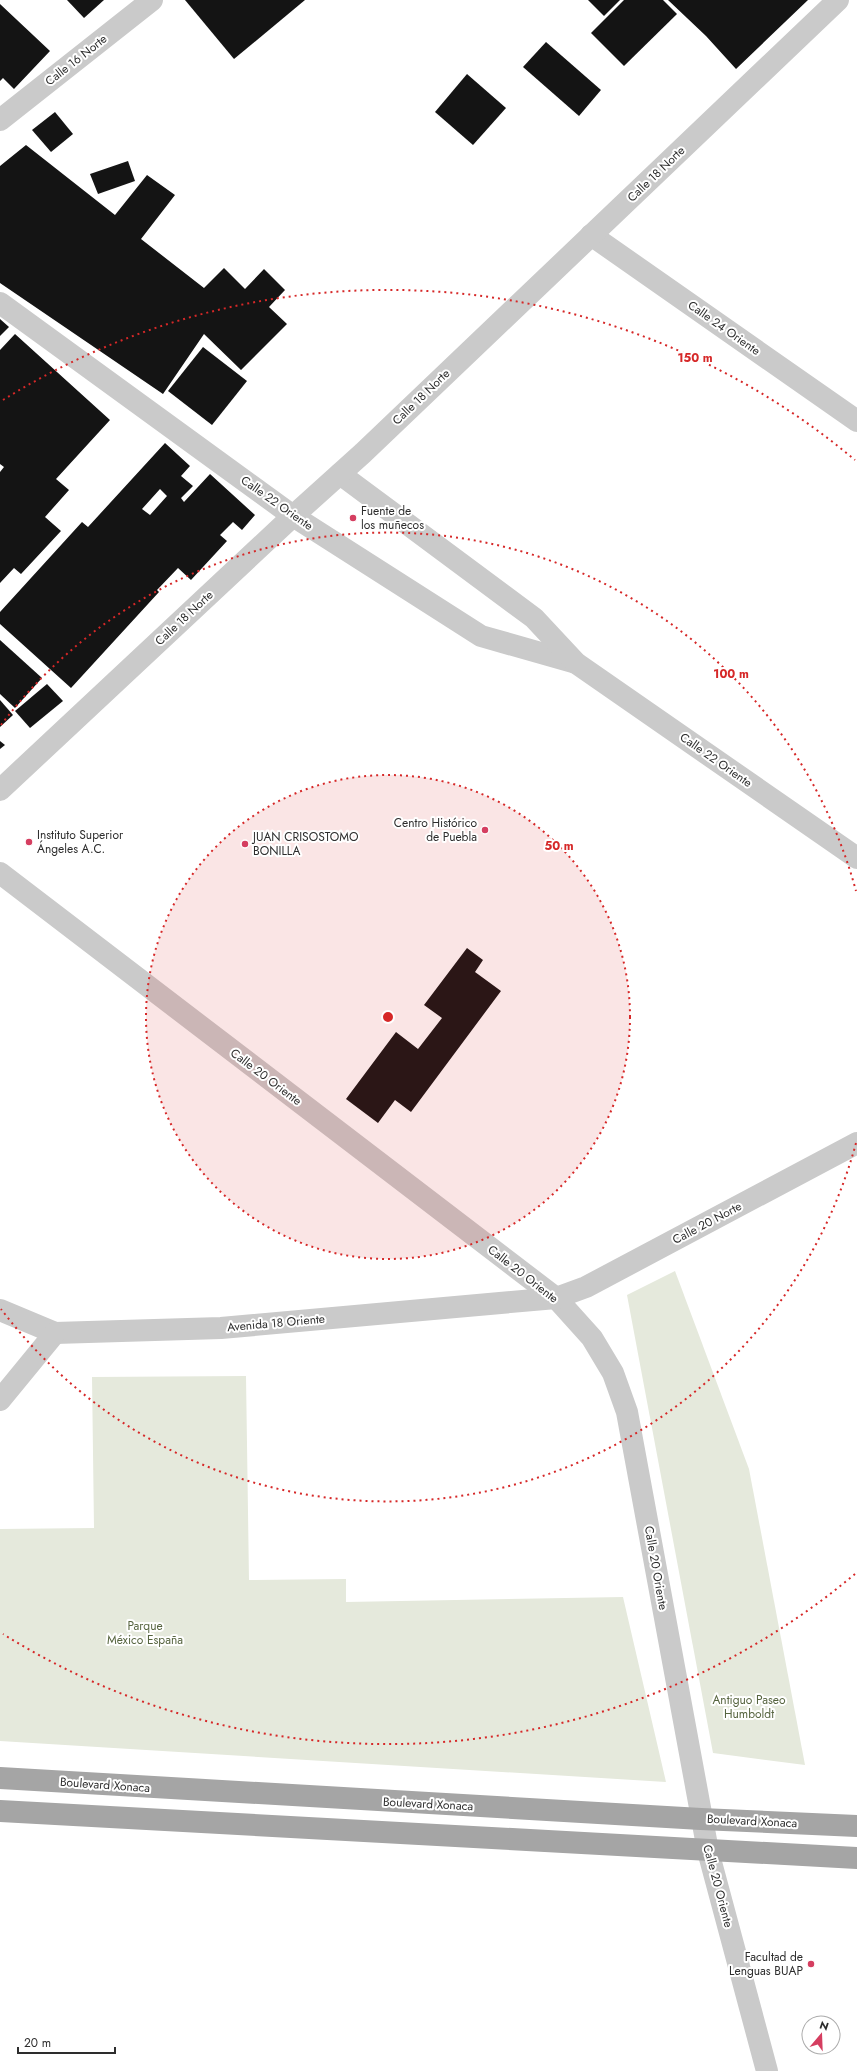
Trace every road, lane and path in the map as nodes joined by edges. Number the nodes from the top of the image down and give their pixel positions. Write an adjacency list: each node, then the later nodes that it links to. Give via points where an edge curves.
1 (152, 0): 3 (street, Calle 16 Norte)
2 (838, 0): 4 (street, Calle 18 Norte)
3 (0, 120)
4 (591, 235): 6 (street, Calle 24 Oriente); 7 (street, Calle 18 Norte)
5 (0, 303): 8 (street, Calle 22 Oriente)
6 (857, 421)
7 (340, 474): 8 (street, Calle 18 Norte); 9 (street, Calle 22 Oriente, via 534,618)
8 (293, 516): 9 (street, Calle 22 Oriente, via 481,636); 10 (street, Calle 18 Norte)
9 (576, 663): 11 (street, Calle 22 Oriente)
10 (0, 790)
11 (857, 858)
12 (0, 873): 14 (street, Calle 20 Oriente)
13 (857, 1143): 14 (street, Calle 20 Norte, via 586,1287)
14 (556, 1298): 16 (street, Avenida 18 Oriente, via 221,1328); 20 (street, Calle 20 Oriente, via 592,1338 613,1373 628,1412)
15 (0, 1310): 16 (street, Avenida 18 Oriente)
16 (55, 1333): 17 (street)
17 (0, 1400)
18 (0, 1778): 20 (main road, Boulevard Xonaca)
19 (0, 1811): 22 (main road)
20 (701, 1819): 21 (main road, Boulevard Xonaca); 22 (street, Calle 20 Oriente)
21 (857, 1826)
22 (708, 1851): 23 (main road); 24 (street, Calle 20 Oriente)
23 (857, 1858)
24 (767, 2071)

